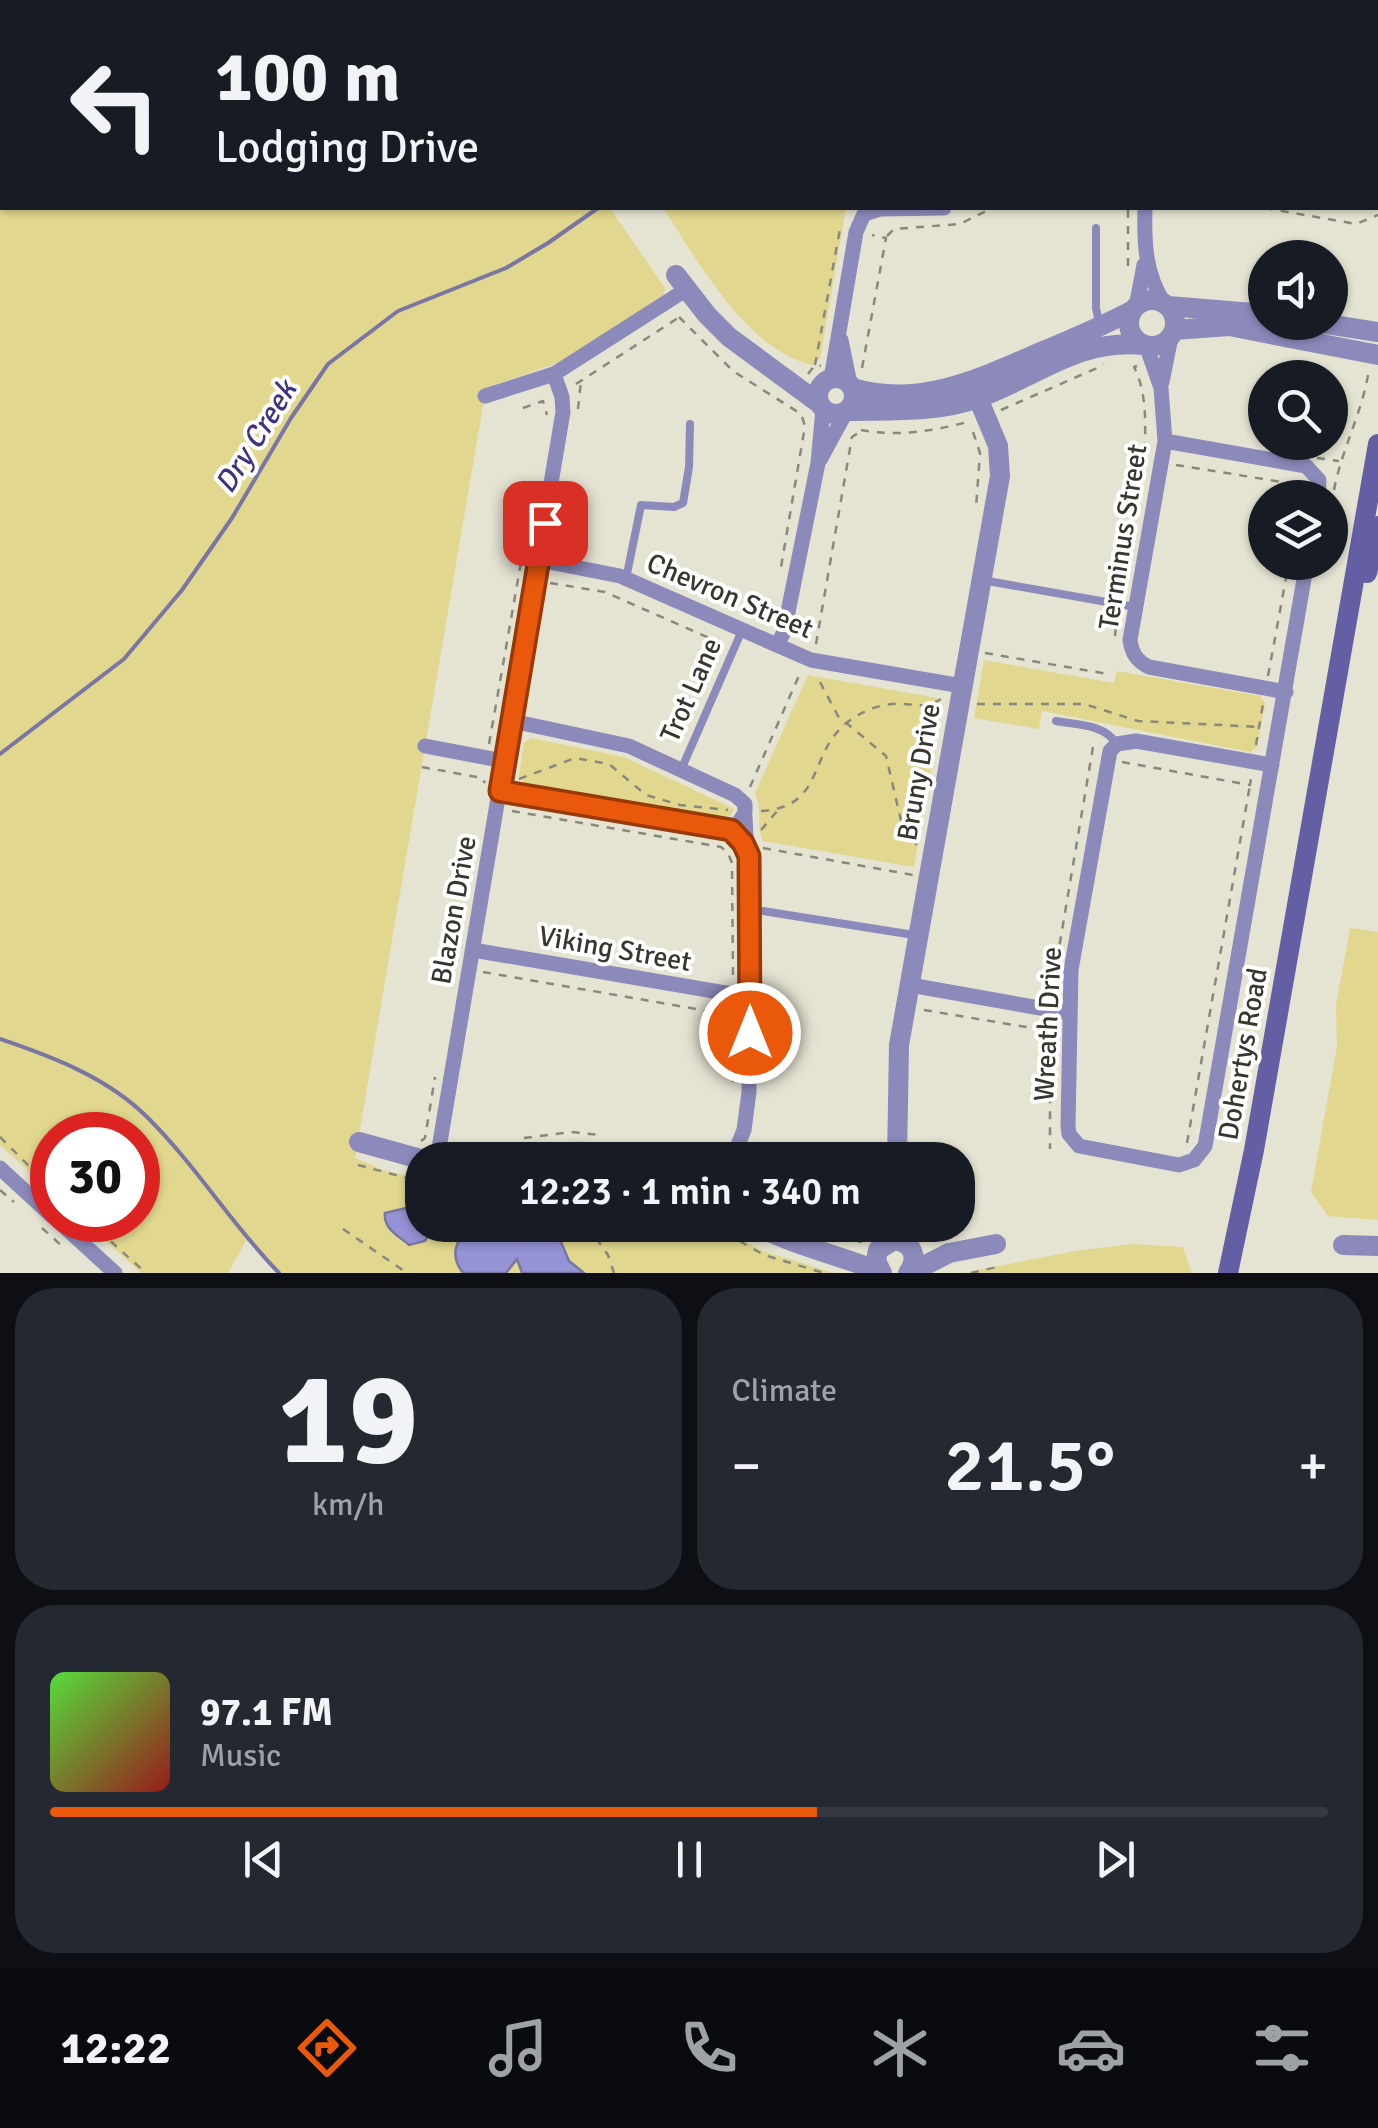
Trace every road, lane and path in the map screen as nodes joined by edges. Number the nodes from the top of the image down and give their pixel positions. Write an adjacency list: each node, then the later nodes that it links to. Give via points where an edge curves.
1 (877, 210): 23 (street, via 864,214 856,232)
2 (988, 210): 8 (path, via 960,224 894,229)
3 (1128, 210): 10 (path)
4 (1145, 210): 9 (street)
5 (1276, 210): 6 (path, via 1356,224)
6 (1378, 215)
7 (1096, 228): 15 (lane)
8 (886, 238)
9 (1146, 256): 12 (street); 13 (street)
10 (1128, 277)
11 (682, 282): 21 (street, via 730,337); 22 (street)
12 (1166, 305): 13 (street, via 1149,300); 14 (street); 18 (street, via 1174,317)
13 (1134, 309): 15 (street); 19 (street, via 1130,330)
14 (1248, 312)
15 (1100, 326): 23 (street, via 948,388 907,394)
16 (1348, 327): 17 (street)
17 (1378, 332)
18 (1172, 333): 19 (street); 20 (street, via 1229,326); 25 (street, Terminus Street)
19 (1147, 350): 25 (street, Terminus Street); 28 (street, via 1100,345); 53 (path, via 1134,367 1146,436)
20 (1375, 354): 42 (path)
21 (788, 371): 23 (path); 23 (street); 29 (street)
22 (554, 374): 26 (street, Blazon Drive); 27 (street)
23 (834, 380): 29 (street, via 820,388); 32 (street, via 855,400)
24 (581, 381): 26 (path); 31 (path); 48 (path, via 679,318 733,372 801,414 805,426)
25 (1161, 388): 37 (street, Terminus Street)
26 (561, 393): 46 (street, Blazon Drive)
27 (485, 396)
28 (978, 398): 32 (street, via 908,411); 49 (street, Bruny Drive, via 998,446 1000,476)
29 (821, 407): 32 (street, via 834,415); 39 (street)
30 (523, 408): 33 (path, via 544,402)
31 (578, 408)
32 (847, 412): 39 (street)
33 (547, 414)
34 (969, 422): 44 (path, via 980,453)
35 (690, 424): 47 (lane, via 683,503 641,504)
36 (861, 431): 60 (path, via 852,437 814,650 822,654)
37 (1170, 442): 40 (path, via 1171,464); 41 (street, via 1306,466); 54 (street, Terminus Street)
38 (1378, 444): 89 (main road, Dohertys Road)
39 (818, 463): 57 (street)
40 (1271, 480)
41 (1319, 480)
42 (1336, 480)
43 (530, 510): 75 (path, via 491,742)
44 (974, 519)
45 (1378, 526): 89 (main road, Dohertys Road)
46 (539, 560): 47 (street, Chevron Street); 67 (street, Blazon Drive)
47 (626, 578): 55 (street, Chevron Street)
48 (779, 579)
49 (981, 580): 53 (lane); 66 (street, Bruny Drive)
50 (1286, 580): 64 (path)
51 (1305, 580): 65 (street, Wreath Drive)
52 (548, 583): 58 (path, via 605,592)
53 (1118, 604): 54 (lane); 56 (path)
54 (1136, 607): 64 (street, Terminus Street, via 1130,640 1140,663)
55 (743, 628): 57 (street, Chevron Street); 58 (lane, Trot Lane)
56 (1114, 638)
57 (778, 644): 60 (street, Chevron Street)
58 (734, 648): 80 (lane, Trot Lane)
59 (984, 652): 62 (path)
60 (820, 661): 66 (street, Chevron Street)
61 (801, 671): 84 (path)
62 (1108, 674)
63 (820, 682): 69 (path)
64 (1266, 688): 65 (street, Terminus Street); 70 (path)
65 (1286, 692): 72 (street, Wreath Drive)
66 (961, 694): 69 (path, via 924,706 893,704); 70 (path, via 1004,706 1084,704 1138,722); 90 (street, Bruny Drive)
67 (512, 721): 80 (street, via 629,746); 81 (street, Blazon Drive)
68 (1056, 722): 71 (lane)
69 (845, 724): 85 (path, via 829,740 808,789); 90 (path, via 886,756 903,829 919,846)
70 (1259, 726): 72 (path); 77 (path)
71 (1096, 729): 73 (lane); 99 (path)
72 (1279, 730): 78 (street, Wreath Drive)
73 (1116, 744): 76 (street, Wreath Drive); 77 (street, via 1136,741)
74 (425, 746): 81 (street)
75 (482, 749)
76 (1108, 760): 83 (path); 101 (street, Wreath Drive)
77 (1253, 762): 78 (street); 83 (path)
78 (1272, 765): 101 (street, Wreath Drive, via 1205,1146 1194,1160 1179,1165 1074,1141 1068,1126)
79 (422, 767): 82 (path)
80 (681, 770): 87 (street, via 735,795 745,804)
81 (502, 776): 87 (street); 87 (path, via 515,780 575,758 609,764 646,795); 95 (street, Blazon Drive)
82 (485, 782)
83 (1250, 785): 112 (path)
84 (749, 788)
85 (779, 808): 87 (path); 88 (path)
86 (510, 811): 98 (path, via 721,847 732,864)
87 (740, 819): 91 (street); 91 (street, via 743,843)
88 (757, 832)
89 (1306, 843): 147 (main road, Dohertys Road)
90 (934, 850): 94 (street, Bruny Drive)
91 (756, 852): 92 (path); 93 (street)
92 (914, 875)
93 (750, 909): 94 (lane); 98 (street)
94 (919, 936): 97 (street, Bruny Drive)
95 (472, 950): 98 (street, Viking Street); 108 (street, Blazon Drive)
96 (483, 972): 102 (path)
97 (910, 985): 101 (street); 110 (street, Bruny Drive, via 898,1045)
98 (741, 995): 102 (path); 109 (street, via 748,1107)
99 (1050, 1001)
100 (918, 1009): 111 (path, via 1050,1031)
101 (1068, 1013)
102 (733, 1015): 104 (path)
103 (438, 1063): 107 (path)
104 (733, 1096)
105 (0, 1137): 115 (path)
106 (358, 1142): 113 (street)
107 (419, 1142)
108 (441, 1142)
109 (737, 1142)
110 (897, 1142)
111 (1050, 1149)
112 (1186, 1150)
113 (405, 1155)
114 (358, 1165): 117 (path)
115 (30, 1167)
116 (0, 1168): 119 (street)
117 (405, 1177)
118 (0, 1190): 120 (path)
119 (30, 1199)
120 (13, 1202)
121 (344, 1230): 142 (path)
122 (62, 1242): 135 (path)
123 (77, 1242): 140 (street)
124 (111, 1242): 141 (path)
125 (599, 1242): 143 (path)
126 (741, 1242): 144 (path)
127 (792, 1242): 136 (street)
128 (879, 1242): 136 (street)
129 (892, 1242): 139 (street, via 876,1256)
130 (899, 1242): 145 (street, via 914,1261)
131 (909, 1242): 137 (street)
132 (996, 1244): 137 (street)
133 (1342, 1244): 134 (street)
134 (1378, 1246)
135 (66, 1249)
136 (834, 1253): 139 (street)
137 (949, 1254): 145 (street)
138 (997, 1266): 146 (path)
139 (882, 1272)
140 (115, 1273)
141 (146, 1273)
142 (407, 1273)
143 (614, 1273)
144 (824, 1273)
145 (909, 1273)
146 (971, 1273)
147 (1228, 1273)

